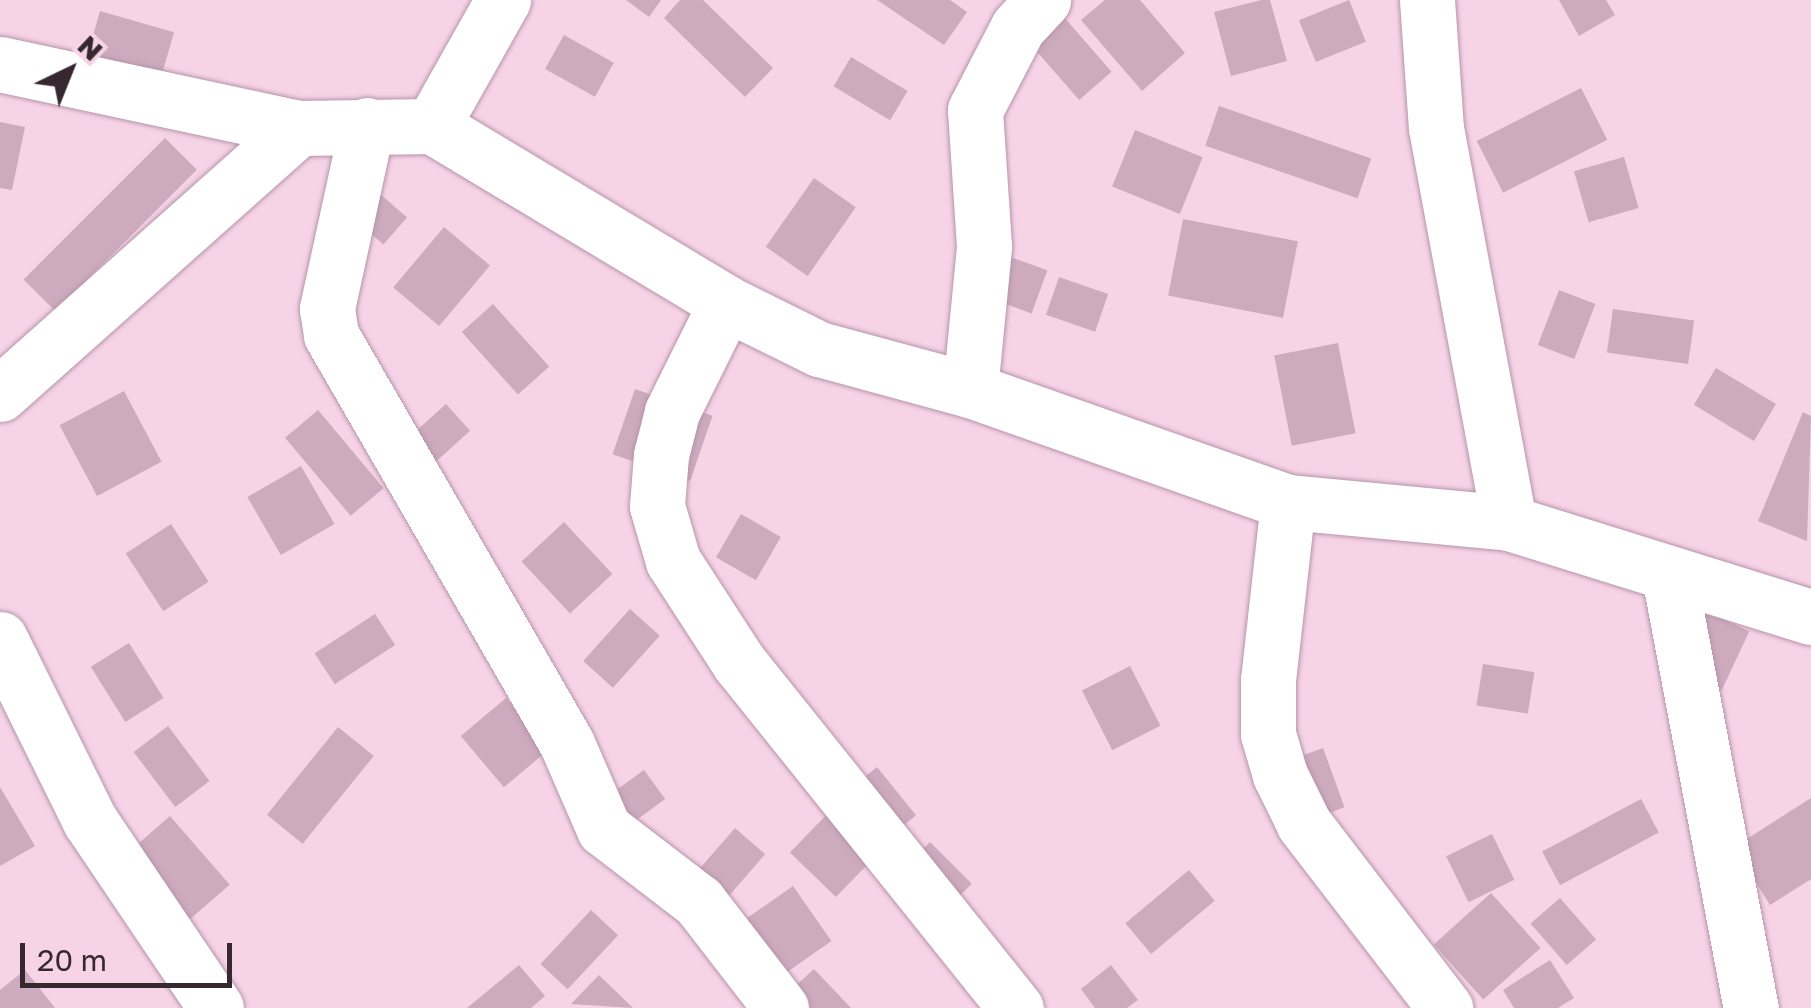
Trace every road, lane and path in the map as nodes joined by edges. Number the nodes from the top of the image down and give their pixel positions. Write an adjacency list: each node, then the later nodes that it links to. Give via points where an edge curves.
1 (503, 0): 6 (street)
2 (1043, 0): 10 (street, via 1018,27 975,110 984,262)
3 (1428, 0): 12 (street, via 1436,128)
4 (0, 64): 7 (street)
5 (367, 124): 6 (street); 7 (street); 17 (street, via 327,309 331,335 567,744 604,829 700,902)
6 (432, 126): 8 (street)
7 (298, 128): 9 (street)
8 (726, 302): 10 (street, via 819,349); 18 (street, via 672,412 661,455 657,506 673,561 740,664)
9 (6, 377)
10 (970, 390): 11 (street)
11 (1288, 502): 12 (street); 19 (street, via 1268,680 1268,734 1280,775 1304,824)
12 (1509, 523): 13 (street)
13 (1669, 575): 14 (street); 20 (street)
14 (1811, 617)
15 (0, 638): 16 (street, via 90,821)
16 (216, 1008)
17 (782, 1008)
18 (1016, 1008)
19 (1445, 1008)
20 (1751, 1008)

